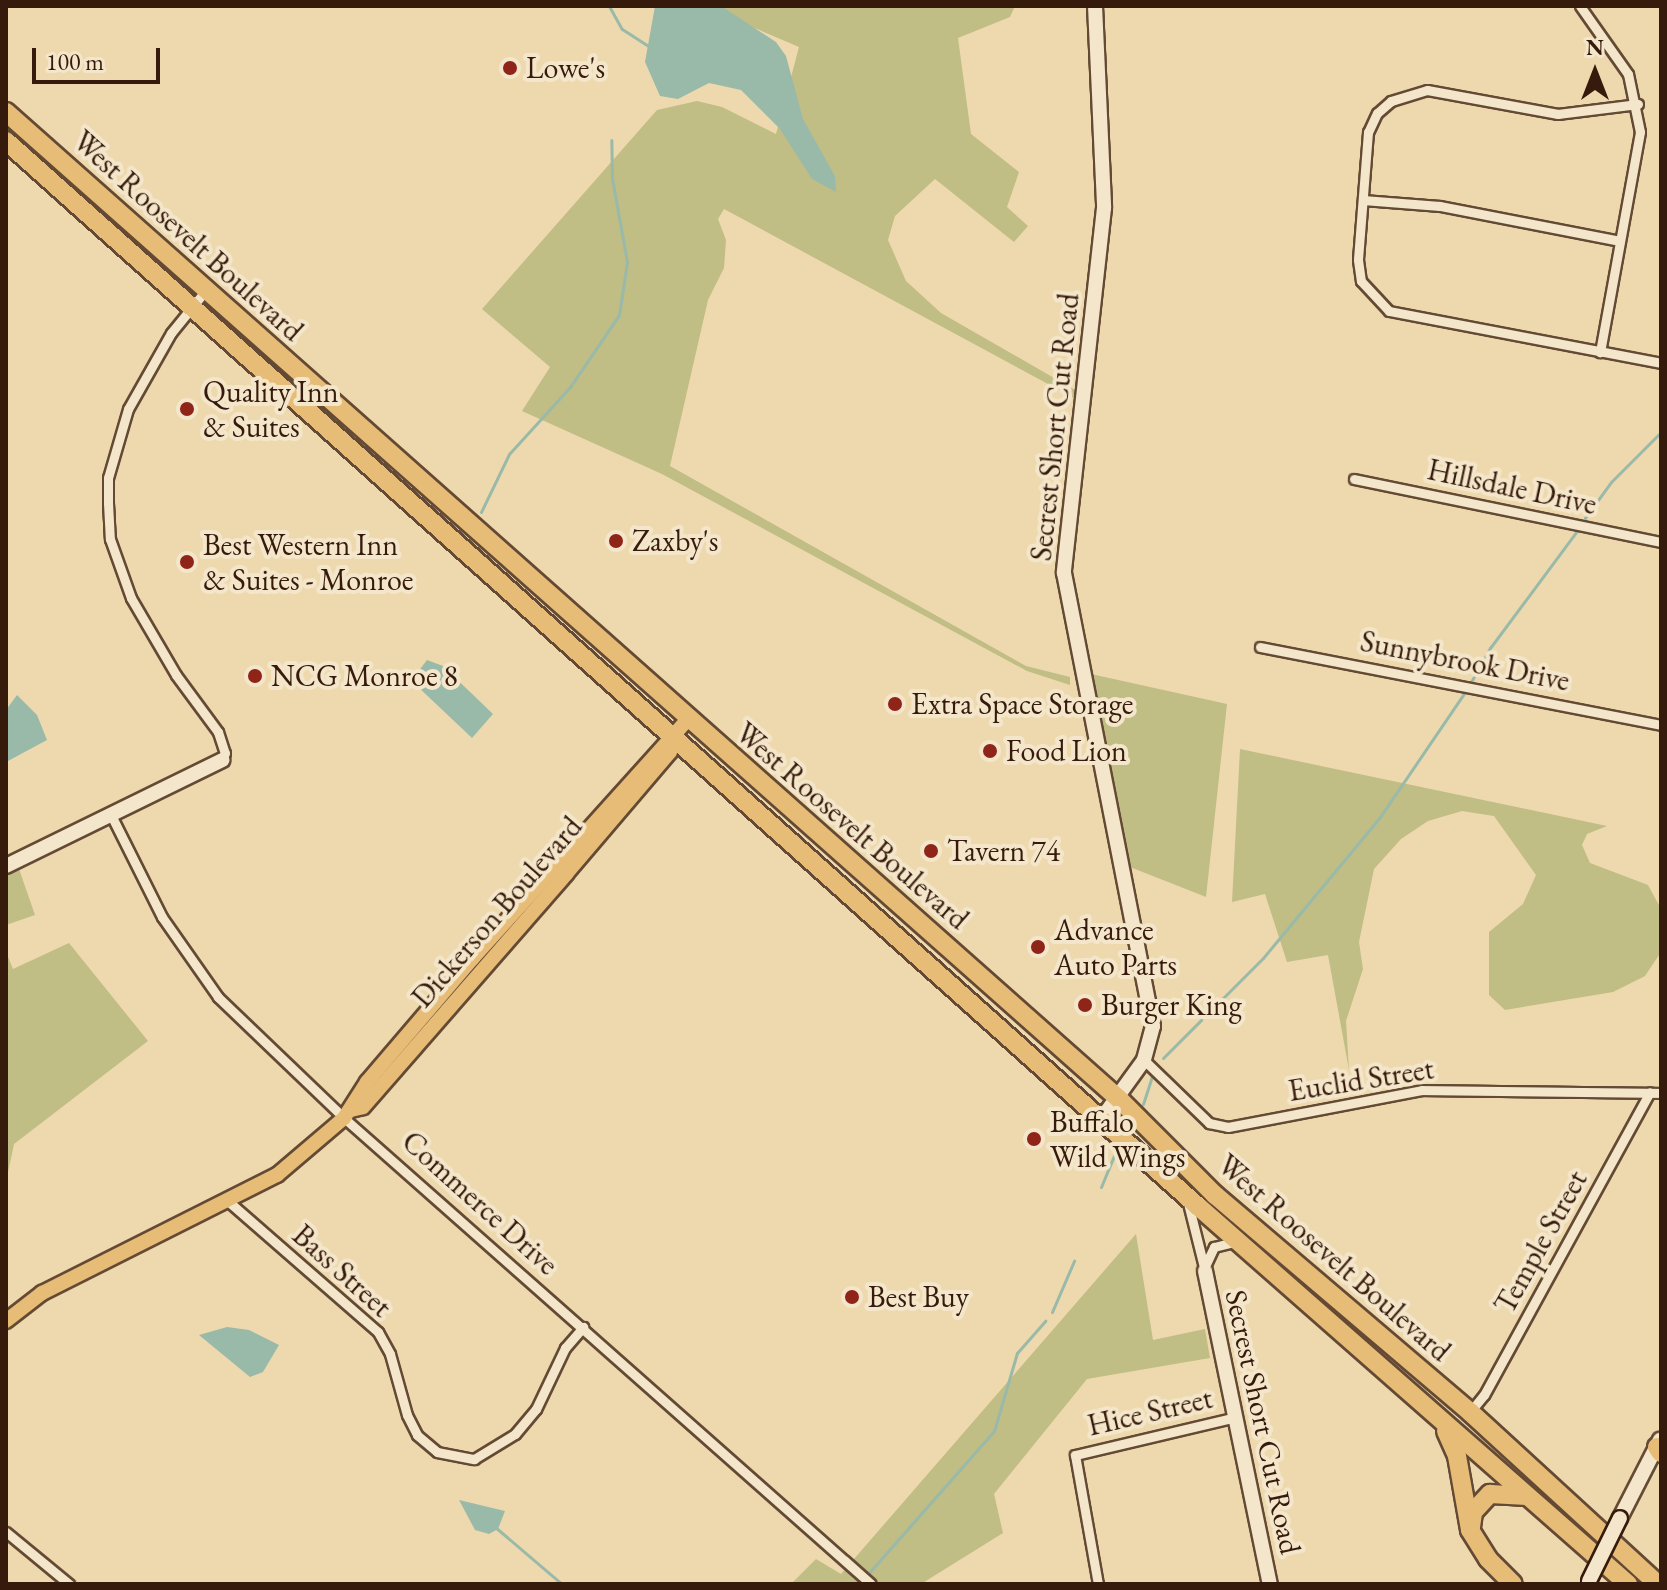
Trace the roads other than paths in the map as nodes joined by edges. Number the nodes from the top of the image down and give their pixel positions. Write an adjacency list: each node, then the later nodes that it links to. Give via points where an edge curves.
1 (1095, 6): 25 (main road, Secrest Short Cut Road, via 1104,208 1064,573 1146,972 1153,1026)
2 (1580, 6): 3 (street, via 1628,74)
3 (1638, 104): 6 (street, via 1558,114 1427,90 1408,92 1377,113 1368,132); 7 (street, via 1640,132)
4 (6, 112): 8 (highway, West Roosevelt Boulevard)
5 (6, 141): 9 (highway, West Roosevelt Boulevard)
6 (1363, 200): 7 (street, via 1440,206); 10 (street, via 1361,281 1389,311)
7 (1620, 241): 10 (street)
8 (206, 290): 9 (street); 14 (highway, West Roosevelt Boulevard)
9 (191, 304): 12 (highway, West Roosevelt Boulevard); 20 (street, via 122,422 108,503 110,539 131,598 218,732 224,745)
10 (1600, 352): 11 (street)
11 (1661, 363)
12 (360, 457): 14 (highway, via 366,450 376,453); 19 (highway, West Roosevelt Boulevard)
13 (1354, 479): 15 (street, Hillsdale Drive)
14 (464, 518): 17 (highway, West Roosevelt Boulevard)
15 (1661, 542)
16 (1260, 647): 18 (street, Sunnybrook Drive)
17 (689, 718): 19 (main road, Dickerson Boulevard); 28 (highway, West Roosevelt Boulevard)
18 (1661, 725)
19 (673, 738): 23 (main road, Dickerson Boulevard); 24 (main road, Dickerson Boulevard, via 670,752); 30 (highway, West Roosevelt Boulevard)
20 (222, 760): 21 (main road)
21 (111, 815): 22 (main road); 29 (street, Commerce Drive, via 193,965 218,997)
22 (6, 866)
23 (550, 876): 24 (main road); 29 (main road, Dickerson Boulevard, via 367,1082)
24 (522, 923): 29 (main road, Dickerson Boulevard, via 363,1107)
25 (1144, 1060): 26 (street, Euclid Street, via 1209,1123 1228,1127 1422,1090); 28 (main road, Secrest Short Cut Road)
26 (1650, 1092): 27 (street, Euclid Street); 37 (street, Temple Street)
27 (1661, 1093)
28 (1119, 1099): 30 (main road, Secrest Short Cut Road); 37 (highway, West Roosevelt Boulevard, via 1215,1195)
29 (348, 1114): 32 (main road, Dickerson Boulevard, via 277,1175); 36 (street, Commerce Drive)
30 (1102, 1118): 31 (highway, West Roosevelt Boulevard)
31 (1184, 1192): 33 (highway, West Roosevelt Boulevard); 34 (street, Secrest Short Cut Road)
32 (229, 1202): 35 (main road, Dickerson Boulevard, via 42,1293); 36 (street, Bass Street, via 378,1332 390,1354 407,1415 417,1435 437,1452 474,1459 515,1434 536,1409 565,1348)
33 (1238, 1242): 34 (street, Secrest Short Cut Road, via 1214,1247); 39 (highway, West Roosevelt Boulevard)
34 (1205, 1271): 38 (main road, Secrest Short Cut Road)
35 (6, 1321)
36 (583, 1327): 46 (street, Commerce Drive)
37 (1470, 1412): 51 (highway, West Roosevelt Boulevard)
38 (1236, 1417): 47 (street, Hice Street, via 1075,1455); 48 (main road, Secrest Short Cut Road)
39 (1439, 1419): 41 (highway, West Roosevelt Boulevard); 42 (highway, via 1457,1456)
40 (1660, 1446): 44 (main road, bridge)
41 (1527, 1496): 42 (highway, via 1490,1494); 50 (highway, West Roosevelt Boulevard)
42 (1471, 1521): 49 (highway, via 1488,1559)
43 (6, 1532): 45 (street)
44 (1588, 1582)
45 (69, 1584)
46 (871, 1584)
47 (1098, 1584)
48 (1270, 1584)
49 (1513, 1584)
50 (1628, 1584)
51 (1658, 1584)

